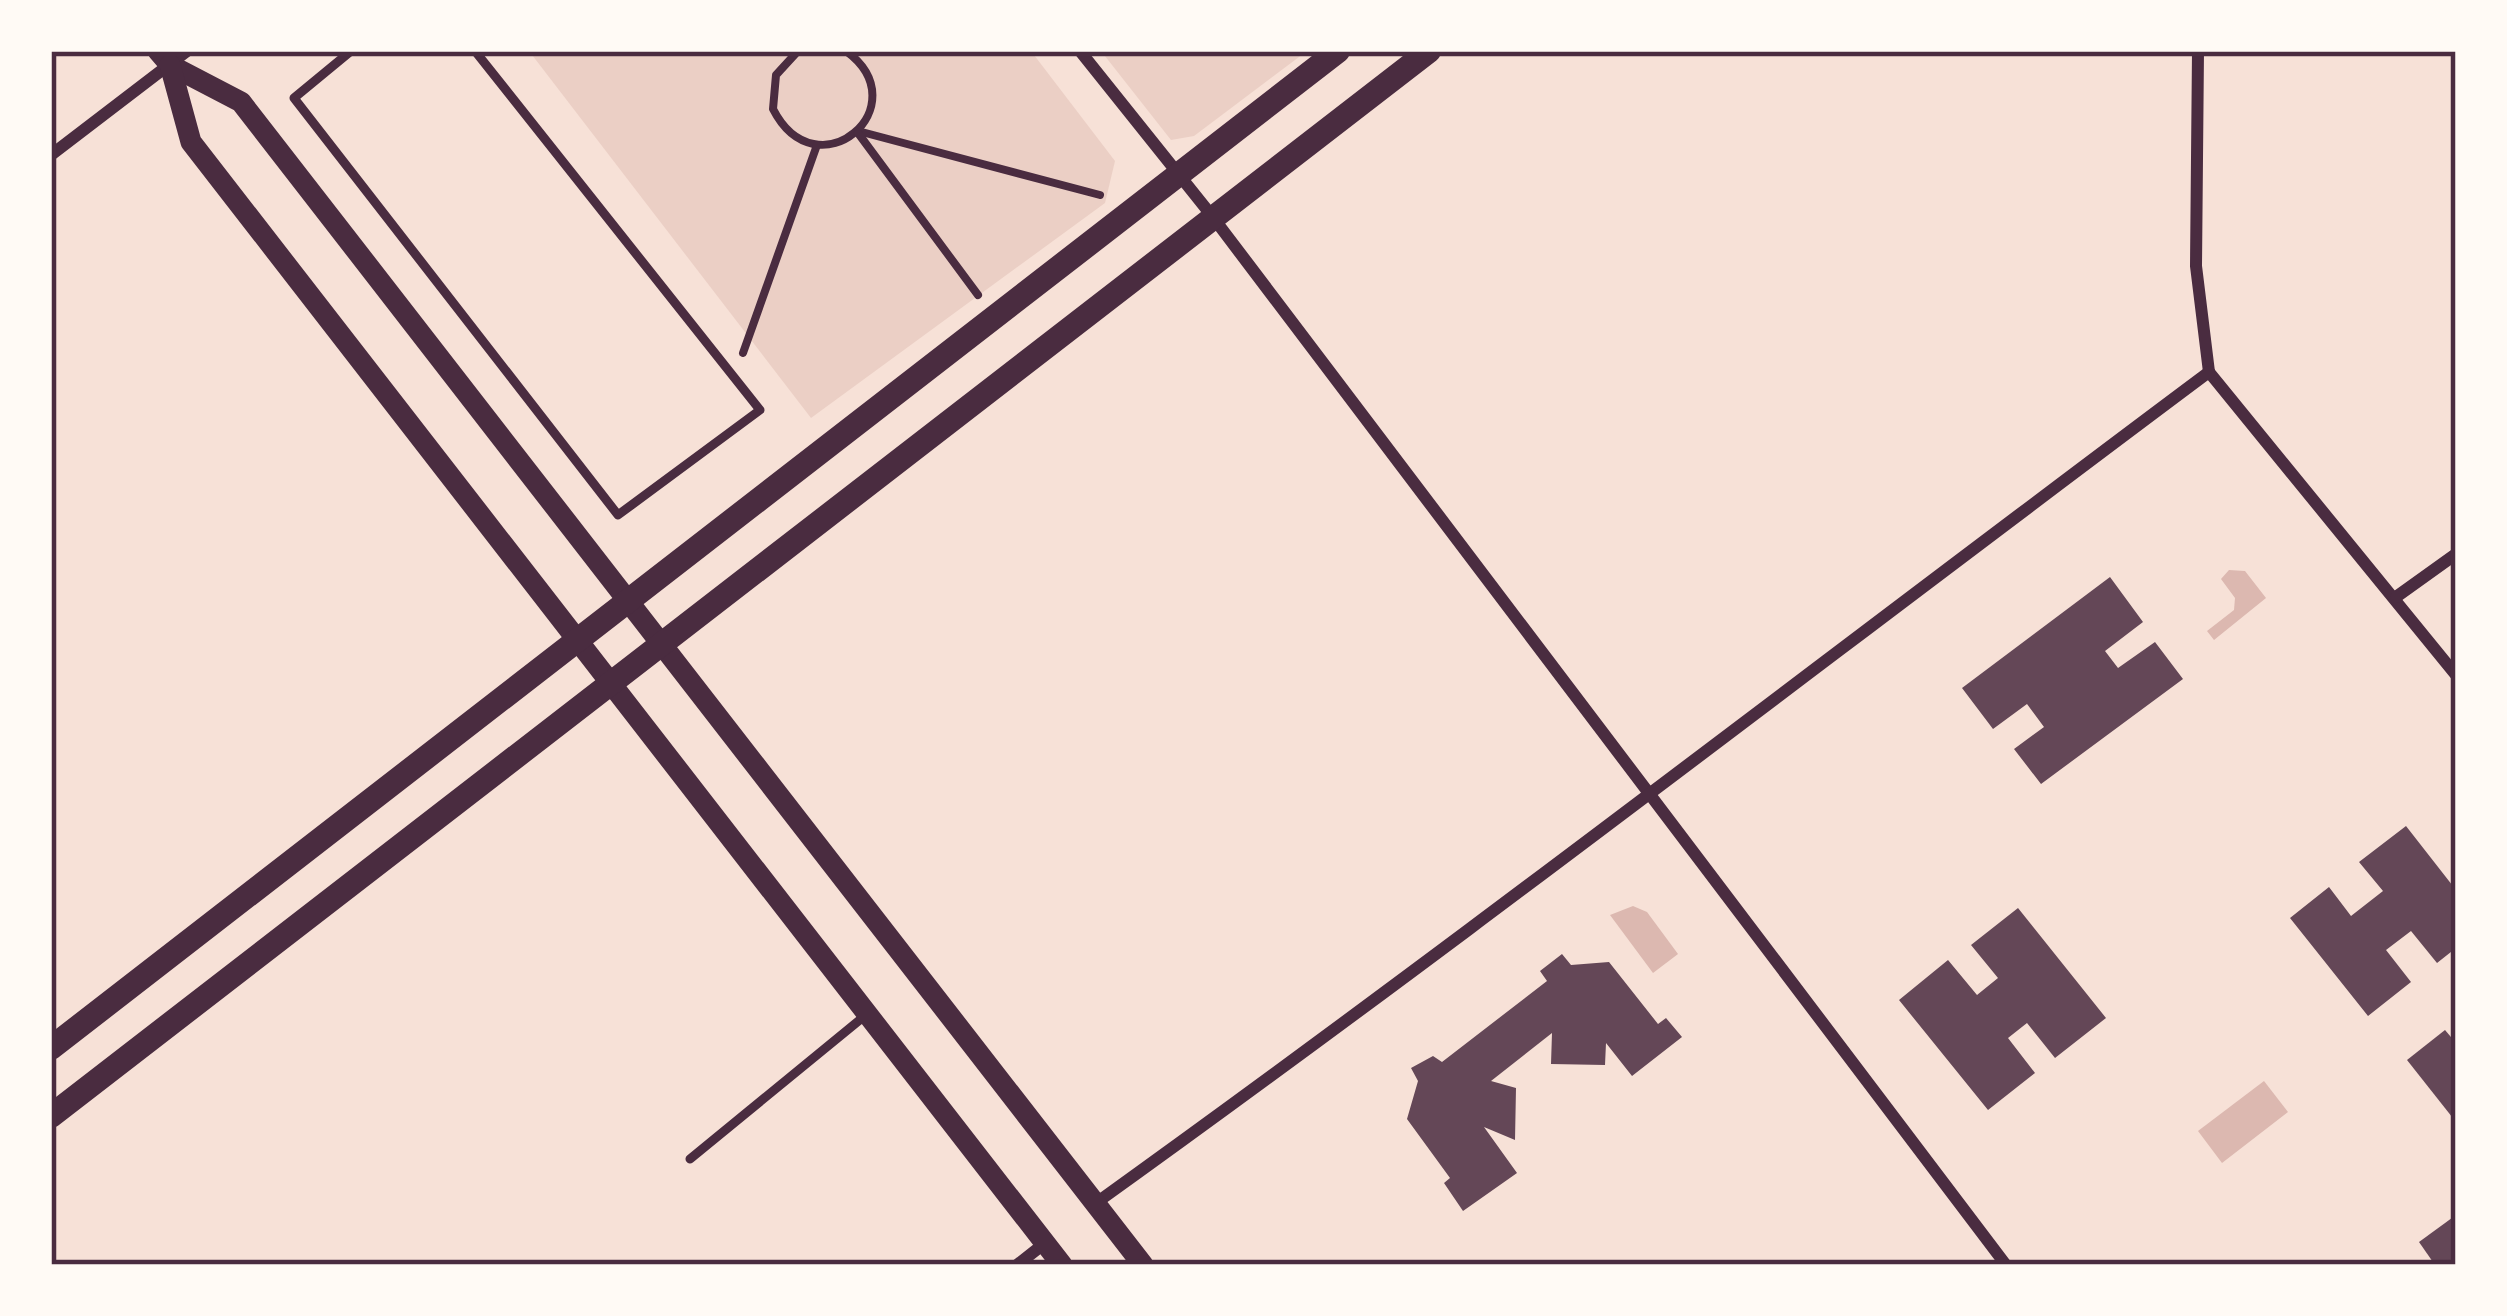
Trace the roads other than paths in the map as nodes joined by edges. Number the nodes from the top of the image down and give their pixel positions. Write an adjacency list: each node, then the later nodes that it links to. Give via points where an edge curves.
1 (351, 51): 2 (lane, via 293,98 618,515 760,410)
2 (475, 51)
3 (1080, 51): 9 (street)
4 (1338, 51): 9 (main road)
5 (1429, 51): 10 (main road)
6 (2198, 51): 11 (street, via 2196,266)
7 (172, 56): 8 (street); 14 (street, via 242,102); 15 (street, via 191,142)
8 (51, 155)
9 (1176, 175): 10 (street); 14 (main road)
10 (1212, 216): 16 (main road); 19 (street)
11 (2209, 372): 13 (street); 19 (street)
12 (2456, 554): 13 (street)
13 (2396, 597): 17 (street)
14 (628, 598): 15 (main road); 16 (street)
15 (574, 641): 18 (street); 21 (main road)
16 (664, 646): 18 (main road); 24 (street)
17 (2456, 675)
18 (611, 685): 20 (street); 22 (main road)
19 (1645, 793): 24 (street, via 1426,966); 29 (street)
20 (867, 1014): 23 (lane); 25 (street)
21 (51, 1048)
22 (51, 1116)
23 (690, 1159)
24 (1096, 1203): 28 (street)
25 (1046, 1243): 26 (street); 27 (street)
26 (1017, 1265)
27 (1062, 1265)
28 (1143, 1265)
29 (2006, 1265)

